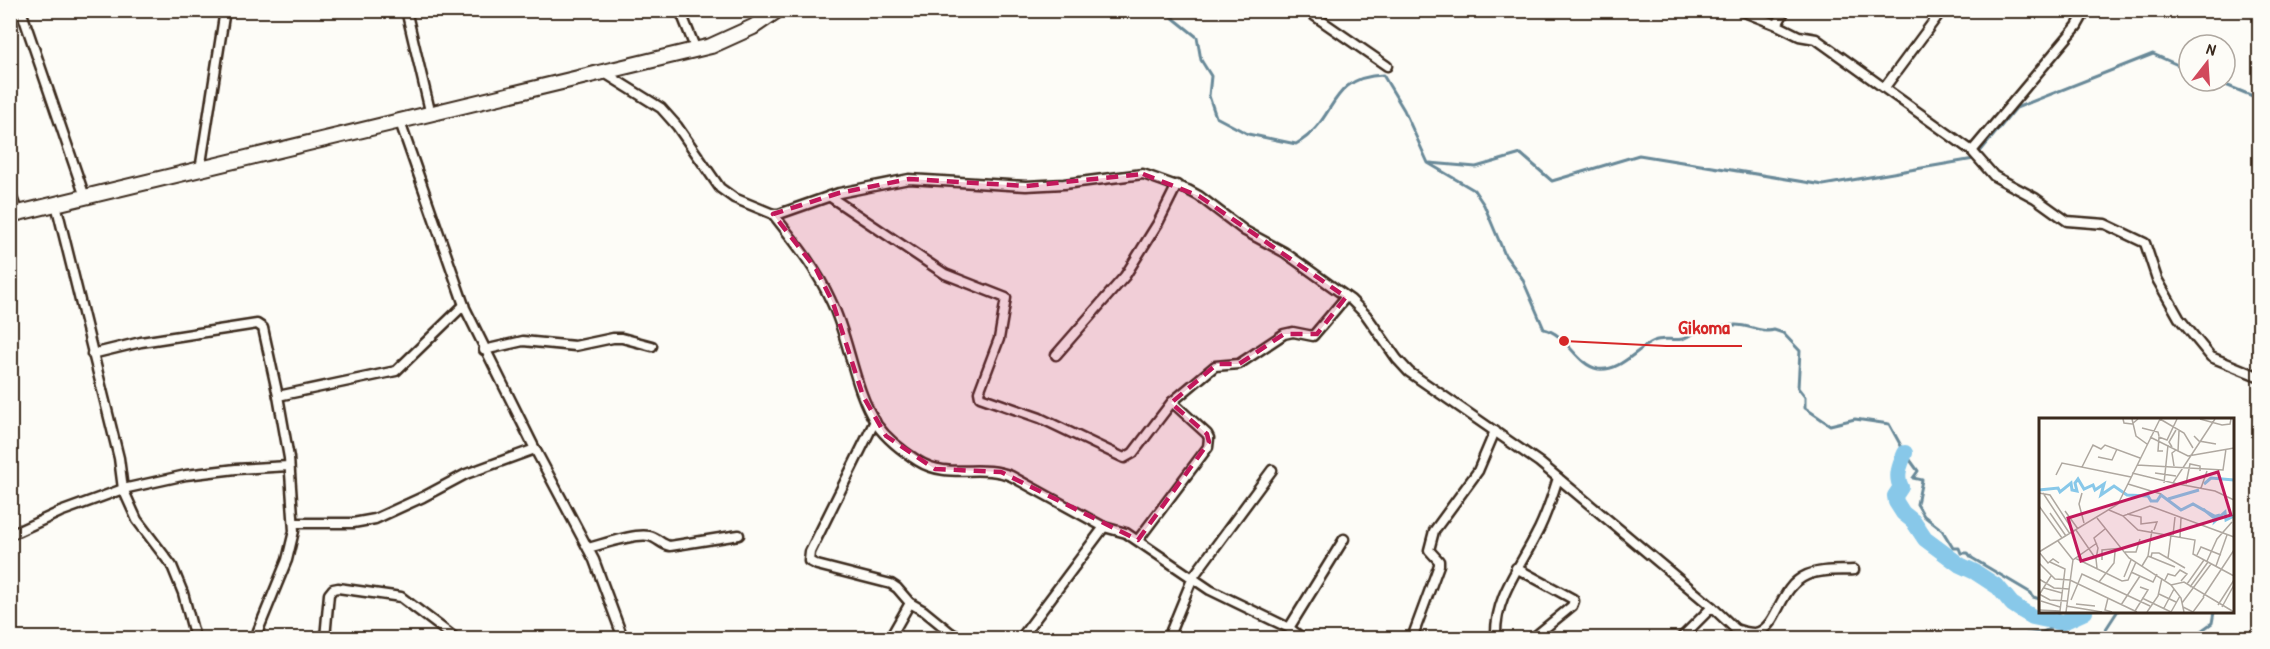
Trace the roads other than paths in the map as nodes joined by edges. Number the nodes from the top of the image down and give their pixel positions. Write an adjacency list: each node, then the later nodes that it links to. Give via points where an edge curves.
1 (21, 10): 23 (street)
2 (225, 10): 19 (street)
3 (406, 10): 16 (street)
4 (680, 10): 12 (street)
5 (778, 10): 12 (main road, via 753,27)
6 (1306, 10): 13 (street)
7 (1739, 10): 11 (street)
8 (1785, 10): 11 (street)
9 (1942, 10): 15 (street)
10 (2086, 10): 18 (street, via 2078,26)
11 (1777, 24): 15 (street, via 1799,36 1816,39)
12 (696, 50): 14 (main road)
13 (1387, 66)
14 (603, 72): 16 (main road); 26 (street, via 661,108 720,188)
15 (1885, 87): 18 (street)
16 (431, 115): 17 (main road)
17 (400, 122): 19 (main road); 28 (street)
18 (1972, 151): 33 (street, via 1994,176 2067,221 2105,224 2145,243 2157,279 2179,318 2211,357)
19 (200, 170): 23 (main road)
20 (1177, 185): 22 (street, via 1143,174 1026,186 909,179); 27 (street, via 1284,252); 32 (street, via 1125,276)
21 (10, 193): 25 (street)
22 (829, 196): 26 (street); 35 (street, via 945,273 1006,298 999,339 980,397 1040,418 1124,458 1133,453)
23 (85, 197): 24 (main road)
24 (56, 204): 25 (main road); 31 (street)
25 (14, 214)
26 (773, 214): 36 (street, via 816,270 833,303)
27 (1346, 297): 35 (street, via 1317,334 1284,334 1239,364 1215,366); 37 (street, via 1366,315 1410,372)
28 (464, 305): 30 (street); 34 (street, via 396,371)
29 (652, 346): 30 (street, via 613,338 575,346 523,341)
30 (484, 350): 38 (street)
31 (92, 354): 34 (street, via 141,342 257,324 263,328); 42 (street, via 119,458)
32 (1056, 356)
33 (2259, 377)
34 (279, 396): 39 (street)
35 (1172, 402): 48 (street, via 1207,434 1208,447)
36 (875, 421): 44 (street, via 886,436 934,469 1001,472); 53 (street, via 808,557 816,565 891,584)
37 (1495, 431): 41 (street); 68 (street, via 1478,471 1434,531 1429,550 1439,561)
38 (535, 449): 43 (street, via 466,474 375,519 361,523); 49 (street)
39 (289, 466): 42 (street, via 186,475); 43 (street)
40 (1272, 470): 52 (street)
41 (1558, 478): 50 (street, via 1536,536); 54 (street)
42 (123, 489): 46 (street); 59 (street, via 137,520 172,566)
43 (295, 523): 60 (street, via 286,560)
44 (1104, 527): 48 (street); 66 (street)
45 (739, 535): 49 (street, via 670,546 642,536)
46 (10, 536)
47 (1344, 539): 55 (street)
48 (1138, 540): 52 (street)
49 (588, 548): 63 (street)
50 (1516, 568): 69 (street, via 1502,598); 70 (street, via 1574,601)
51 (1854, 570): 56 (street, via 1807,574 1785,592 1760,632)
52 (1193, 577): 55 (street, via 1210,591); 67 (street)
53 (910, 603): 57 (street); 64 (street)
54 (1712, 607): 56 (street); 71 (street)
55 (1289, 628): 58 (street)
56 (1735, 629): 72 (street)
57 (949, 636): 65 (street)
58 (1302, 638)
59 (195, 639)
60 (255, 639)
61 (325, 639): 62 (street, via 329,594 338,588 401,597)
62 (455, 639)
63 (623, 639)
64 (890, 639)
65 (961, 639)
66 (1021, 639)
67 (1168, 639)
68 (1412, 639)
69 (1496, 639)
70 (1533, 639)
71 (1681, 639)
72 (1745, 639)

